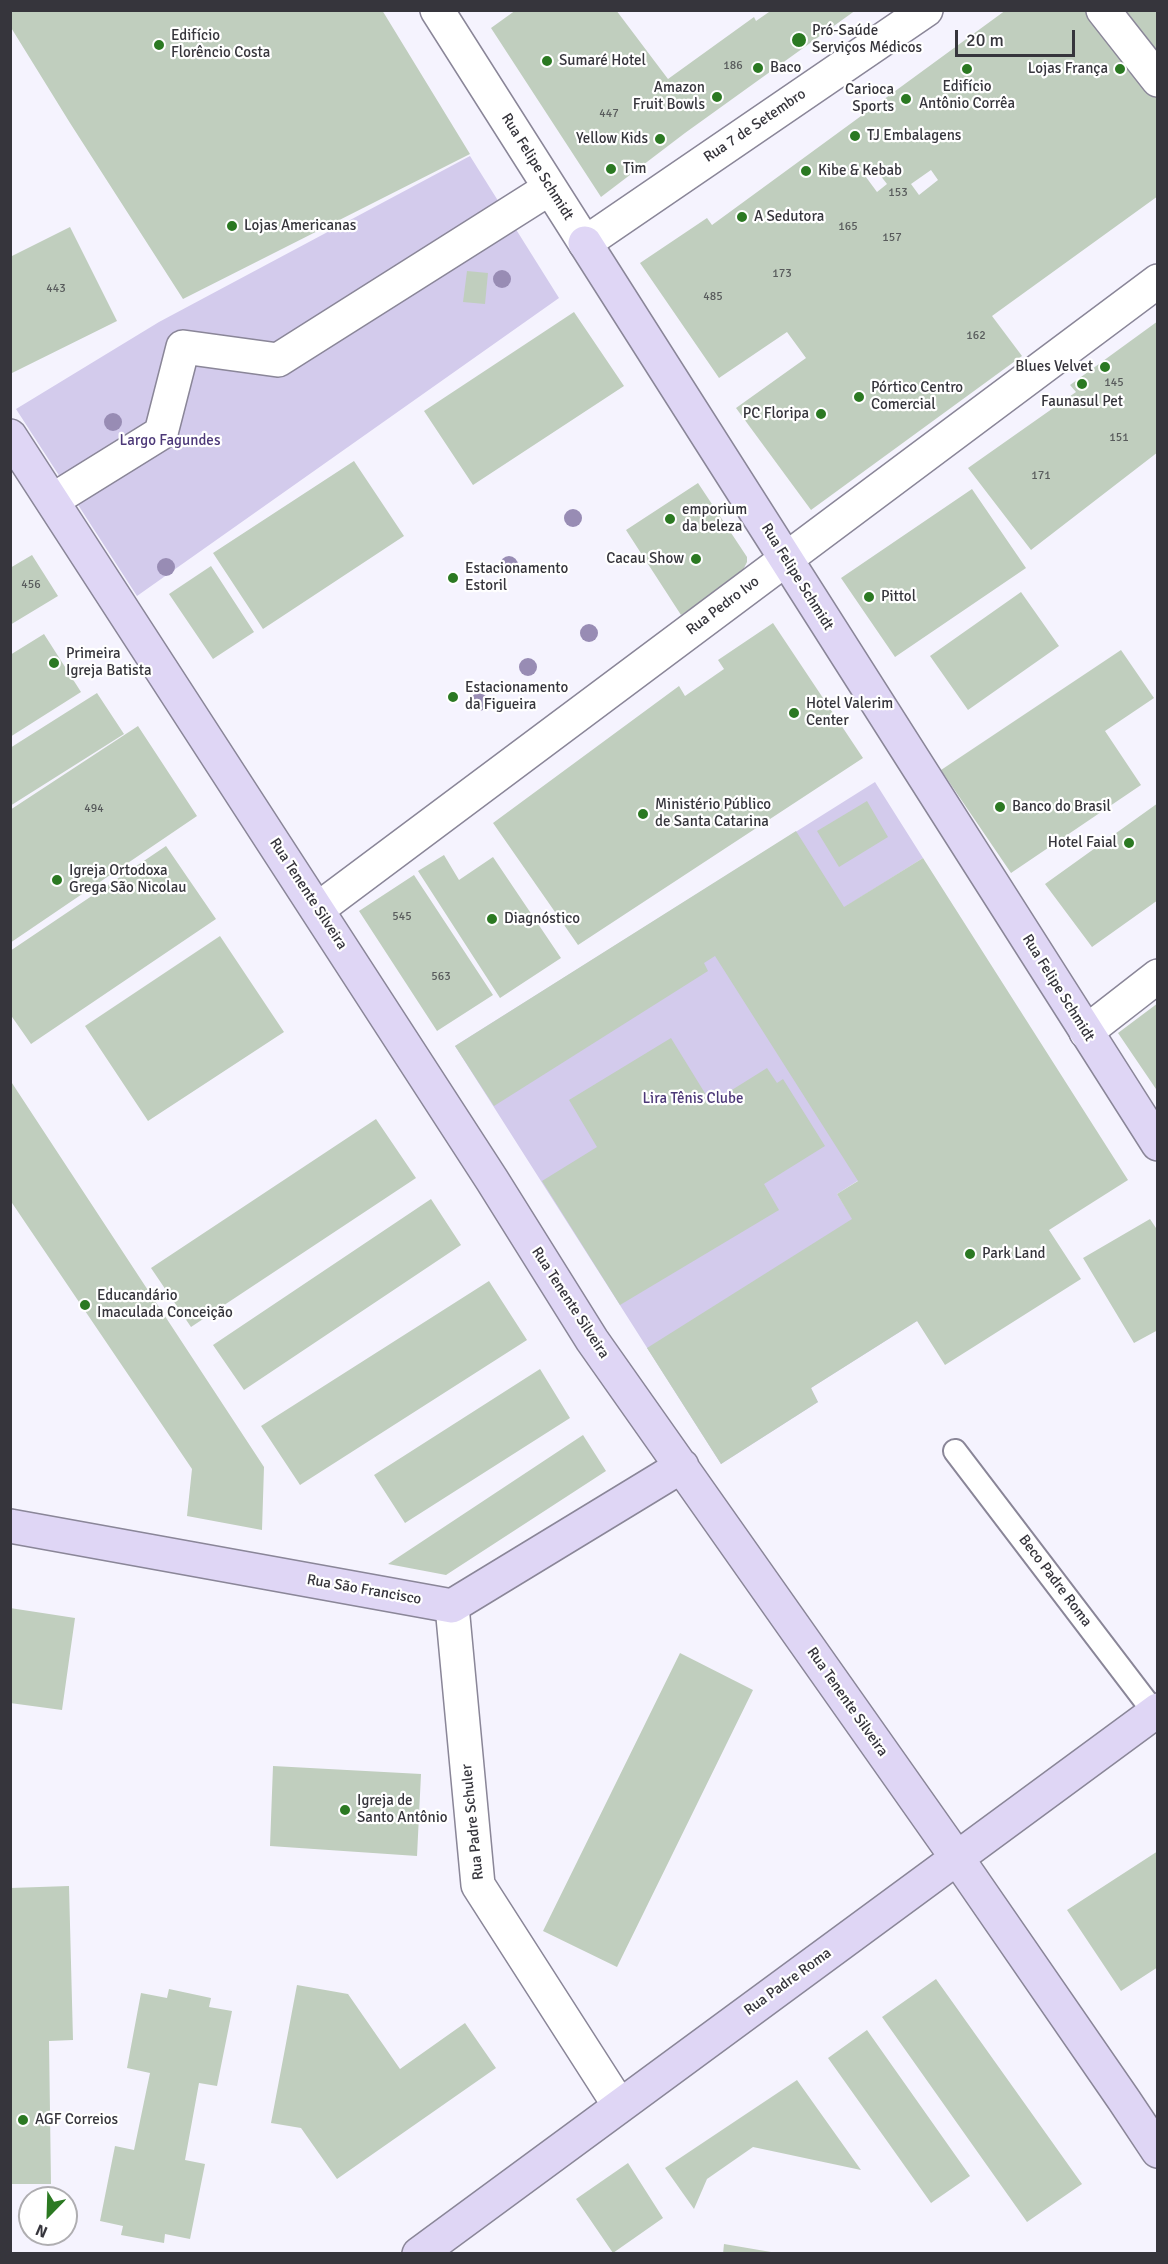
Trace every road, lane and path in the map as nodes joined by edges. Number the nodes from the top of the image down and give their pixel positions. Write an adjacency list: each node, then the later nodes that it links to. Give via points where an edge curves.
1 (437, 10): 5 (street, Rua Felipe Schmidt)
2 (926, 10): 6 (street, Rua 7 de Setembro)
3 (1103, 10): 4 (street)
4 (1158, 80)
5 (550, 188): 6 (street, Rua Felipe Schmidt); 9 (street, via 278,360 183,347 161,433)
6 (585, 243): 10 (street, Rua Felipe Schmidt)
7 (1158, 281): 10 (street, Rua Pedro Ivo)
8 (10, 435): 9 (street, Rua Tenente Silveira)
9 (53, 500): 11 (street, Rua Tenente Silveira)
10 (786, 560): 11 (street, Rua Pedro Ivo); 13 (street, Rua Felipe Schmidt)
11 (318, 909): 16 (street, Rua Tenente Silveira, via 567,1302)
12 (1158, 976): 13 (street)
13 (1086, 1032): 14 (street, Rua Felipe Schmidt)
14 (1158, 1144)
15 (955, 1450): 19 (lane, Beco Padre Roma)
16 (682, 1466): 18 (street); 20 (street, Rua Tenente Silveira)
17 (10, 1526): 18 (street, Rua São Francisco)
18 (453, 1606): 21 (street, Rua Padre Schuler, via 478,1885)
19 (1156, 1711): 20 (street, Rua Padre Roma)
20 (957, 1858): 21 (street, Rua Padre Roma); 22 (street, Rua Tenente Silveira)
21 (620, 2105): 23 (street, Rua Padre Roma)
22 (1158, 2151)
23 (419, 2253)

